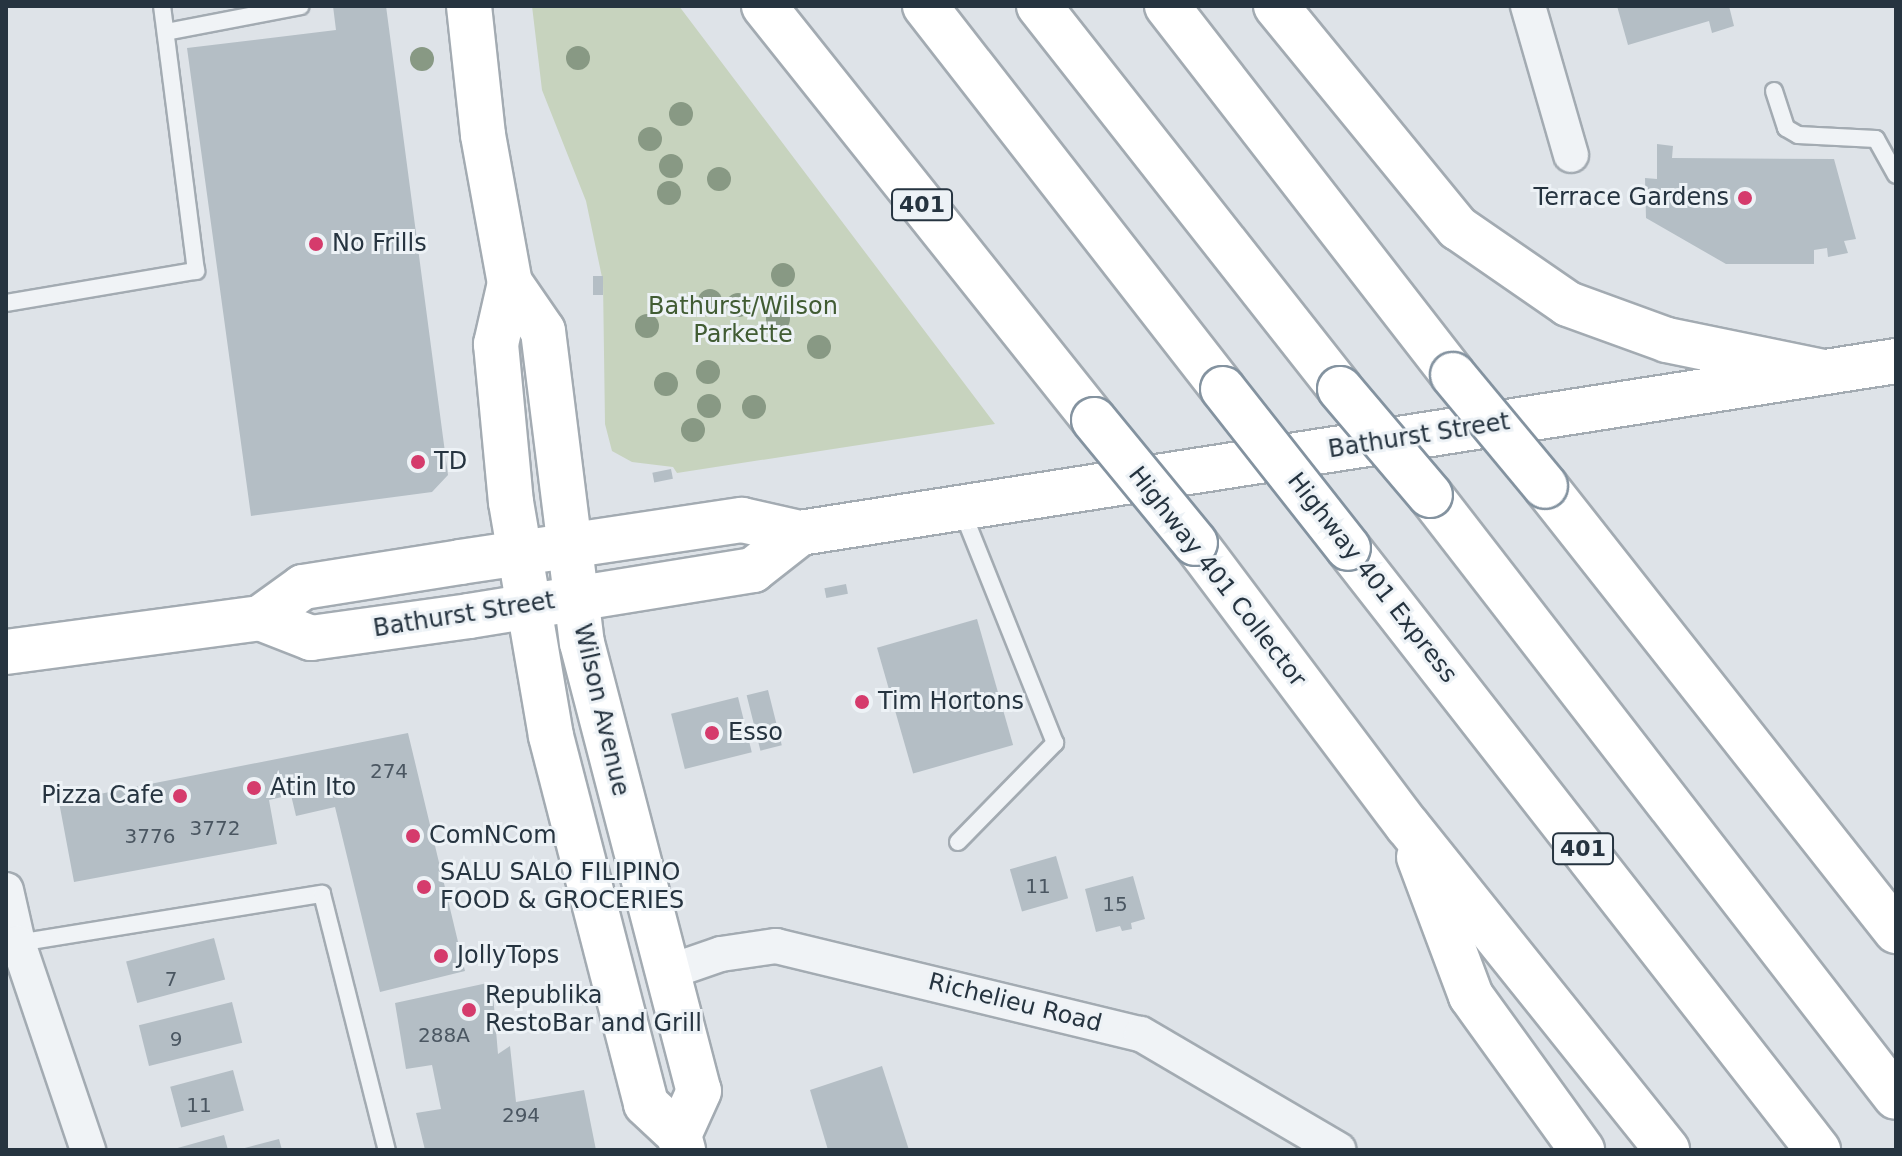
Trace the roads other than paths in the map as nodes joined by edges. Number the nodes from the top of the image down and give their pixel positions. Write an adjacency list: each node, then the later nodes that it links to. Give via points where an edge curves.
1 (162, 6): 10 (lane)
2 (301, 6): 10 (lane)
3 (469, 6): 14 (main road, Wilson Avenue, via 483,135)
4 (764, 6): 26 (main road, Highway 401 Collector / 401, bridge, via 1195,543)
5 (925, 6): 39 (main road, Highway 401 Express / 401, bridge)
6 (1039, 6): 32 (main road, bridge, via 1445,514)
7 (1167, 6): 29 (main road, bridge)
8 (1276, 6): 17 (main road, via 1458,228 1568,304 1667,340)
9 (1528, 6): 12 (street)
10 (166, 32): 15 (lane, via 196,271)
11 (1774, 91): 13 (lane, via 1786,128 1798,135 1876,139)
12 (1571, 155)
13 (1896, 175)
14 (510, 283): 20 (main road, Wilson Avenue, via 543,331); 21 (main road, Wilson Avenue, via 496,344 511,502)
15 (6, 303)
16 (1896, 361): 17 (main road, Bathurst Street)
17 (1823, 372): 18 (main road, Bathurst Street)
18 (962, 509): 19 (main road, Bathurst Street); 27 (lane, via 1055,743)
19 (800, 533): 20 (main road, Bathurst Street, via 742,520); 22 (main road, Bathurst Street, via 753,570)
20 (572, 546): 21 (main road, Bathurst Street); 22 (main road, Wilson Avenue)
21 (523, 553): 23 (main road, Wilson Avenue); 24 (main road, Bathurst Street, via 303,587)
22 (577, 598): 23 (main road, Bathurst Street); 31 (main road, Wilson Avenue, via 582,643)
23 (528, 605): 24 (main road, Bathurst Street, via 311,638); 33 (main road, Wilson Avenue, via 551,736 616,1000 646,1104)
24 (260, 618): 25 (main road, Bathurst Street)
25 (6, 652)
26 (1407, 825): 37 (main road, via 1471,996); 38 (main road, Highway 401 Collector / 401)
27 (958, 842)
28 (6, 890): 30 (street)
29 (1896, 931)
30 (18, 943): 34 (street); 35 (lane, via 322,894)
31 (666, 973): 33 (main road, Wilson Avenue, via 699,1091); 36 (street, Richelieu Road, via 721,954 776,946 1141,1034)
32 (1896, 1097)
33 (681, 1143)
34 (88, 1150)
35 (387, 1150)
36 (1339, 1150)
37 (1582, 1150)
38 (1667, 1150)
39 (1818, 1150)

